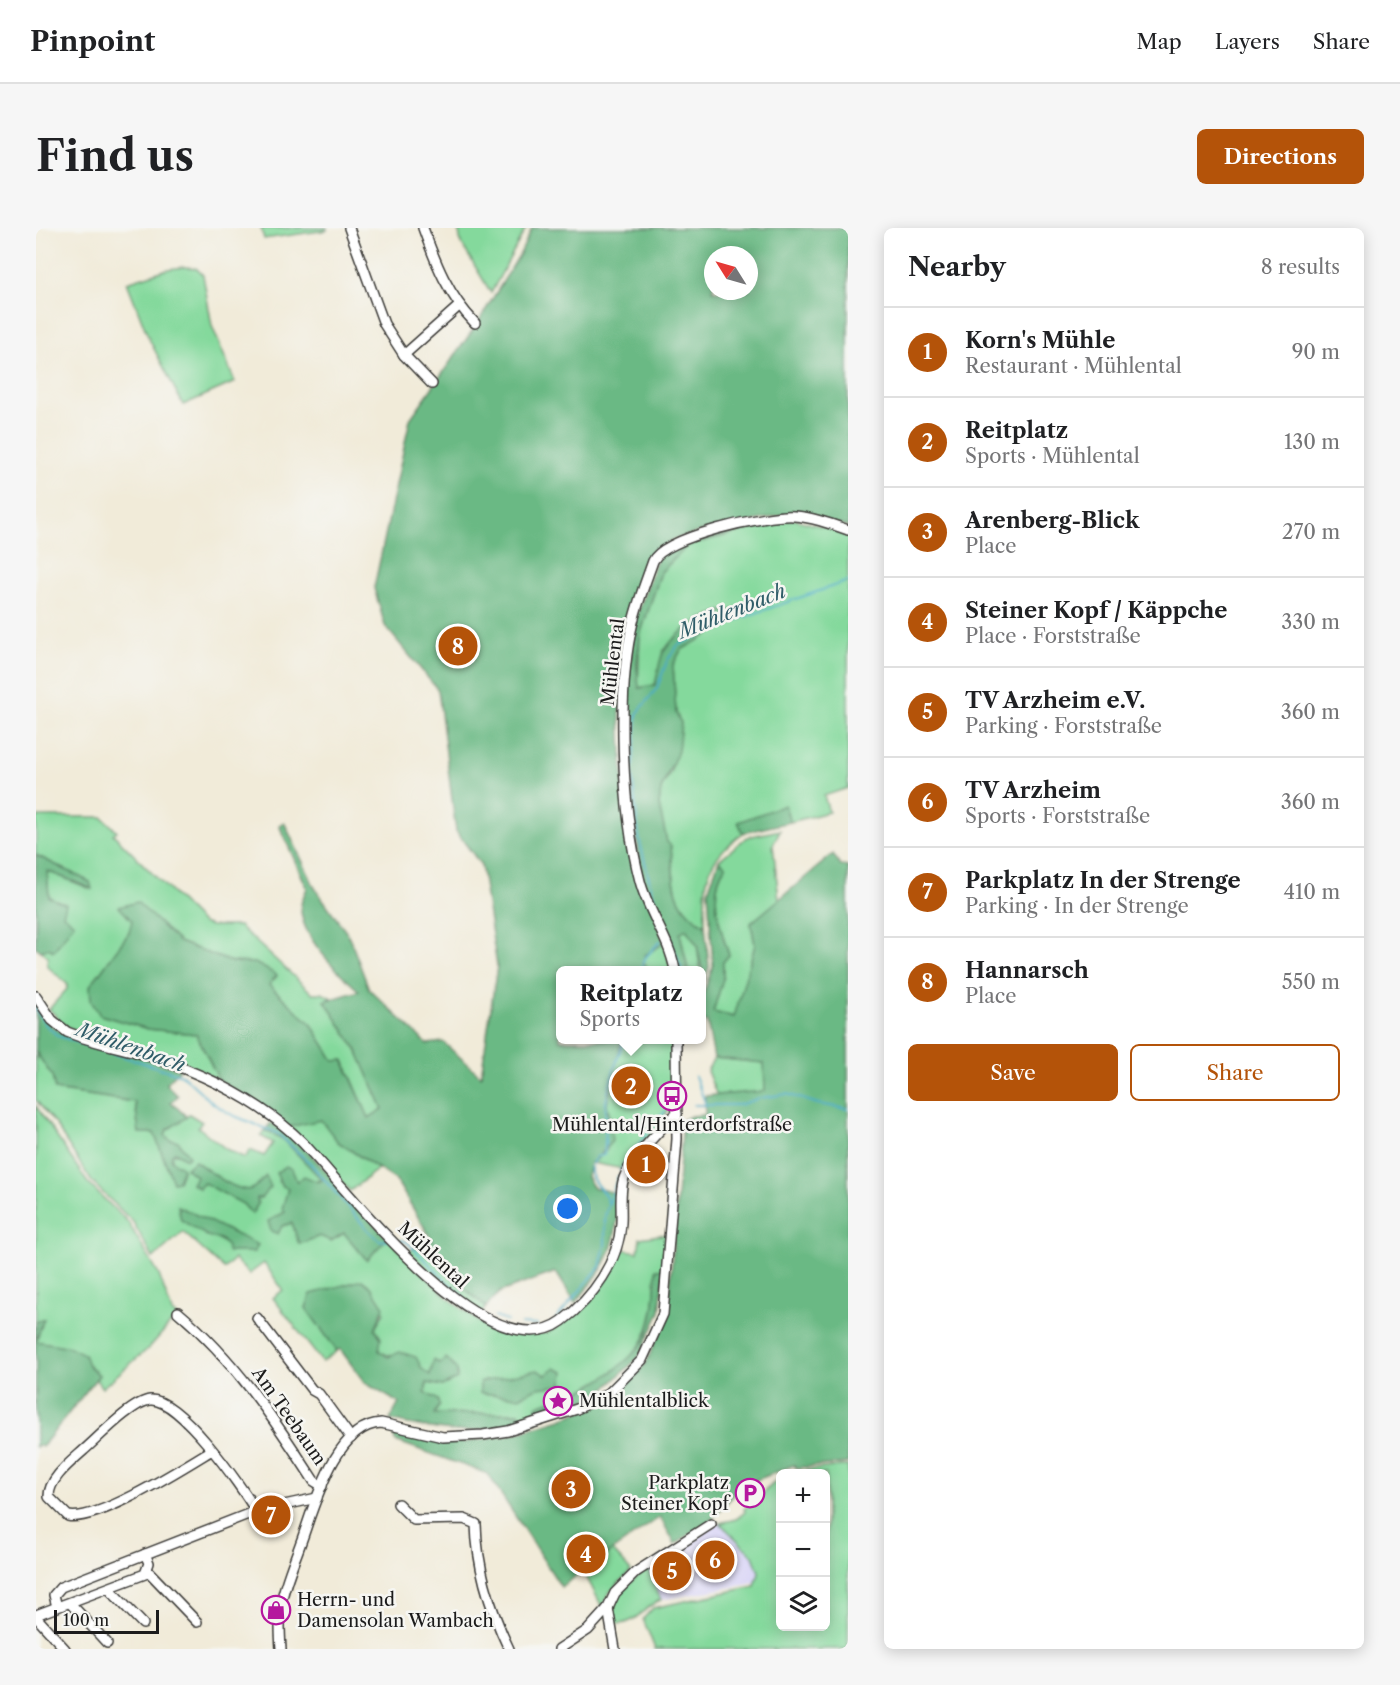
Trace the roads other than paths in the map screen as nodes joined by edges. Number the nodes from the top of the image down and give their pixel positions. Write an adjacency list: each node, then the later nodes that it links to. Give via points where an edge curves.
1 (349, 228): 5 (street, via 384,324)
2 (423, 228): 3 (street, via 440,273)
3 (459, 306): 4 (street); 5 (street)
4 (475, 323)
5 (404, 355): 6 (street)
6 (432, 384)
7 (848, 530): 8 (street, Mühlental, via 796,516 777,518 675,541 658,552 653,561 633,621 624,684 626,789 640,884)
8 (674, 966)
9 (36, 996): 11 (street, Mühlental, via 49,1017 67,1032 185,1067 260,1108 296,1137 363,1211 440,1286 472,1312 514,1328 541,1329 557,1324 603,1276 618,1245 626,1175)
10 (676, 1044): 11 (street)
11 (677, 1114): 14 (street, via 663,1314 642,1360 609,1393 559,1414 483,1436 443,1437 381,1423 371,1424)
12 (178, 1312): 16 (street, Am Teebaum, via 248,1383 314,1481)
13 (256, 1318): 14 (street)
14 (351, 1438): 16 (street)
15 (212, 1450): 15 (street, via 172,1408 149,1400 111,1426 76,1458 50,1487 50,1497 68,1516 82,1517 144,1490); 20 (street)
16 (322, 1486): 17 (street)
17 (317, 1498): 18 (street); 21 (street)
18 (300, 1502): 20 (street); 21 (street)
19 (398, 1504): 35 (street, via 414,1520 464,1519 476,1524 485,1589)
20 (255, 1510): 23 (street)
21 (312, 1515): 34 (street, via 281,1604)
22 (711, 1524): 28 (street, via 636,1572 615,1593)
23 (145, 1554): 24 (street); 27 (street, via 61,1587 54,1596)
24 (148, 1571): 25 (street); 30 (street)
25 (109, 1589): 26 (street); 31 (street)
26 (70, 1603): 27 (street); 32 (street)
27 (57, 1607): 29 (street)
28 (608, 1608): 36 (street, via 583,1635); 37 (street)
29 (36, 1616): 33 (street)
30 (197, 1622)
31 (143, 1624)
32 (107, 1643)
33 (65, 1649)
34 (281, 1649)
35 (509, 1649)
36 (559, 1649)
37 (615, 1649)

